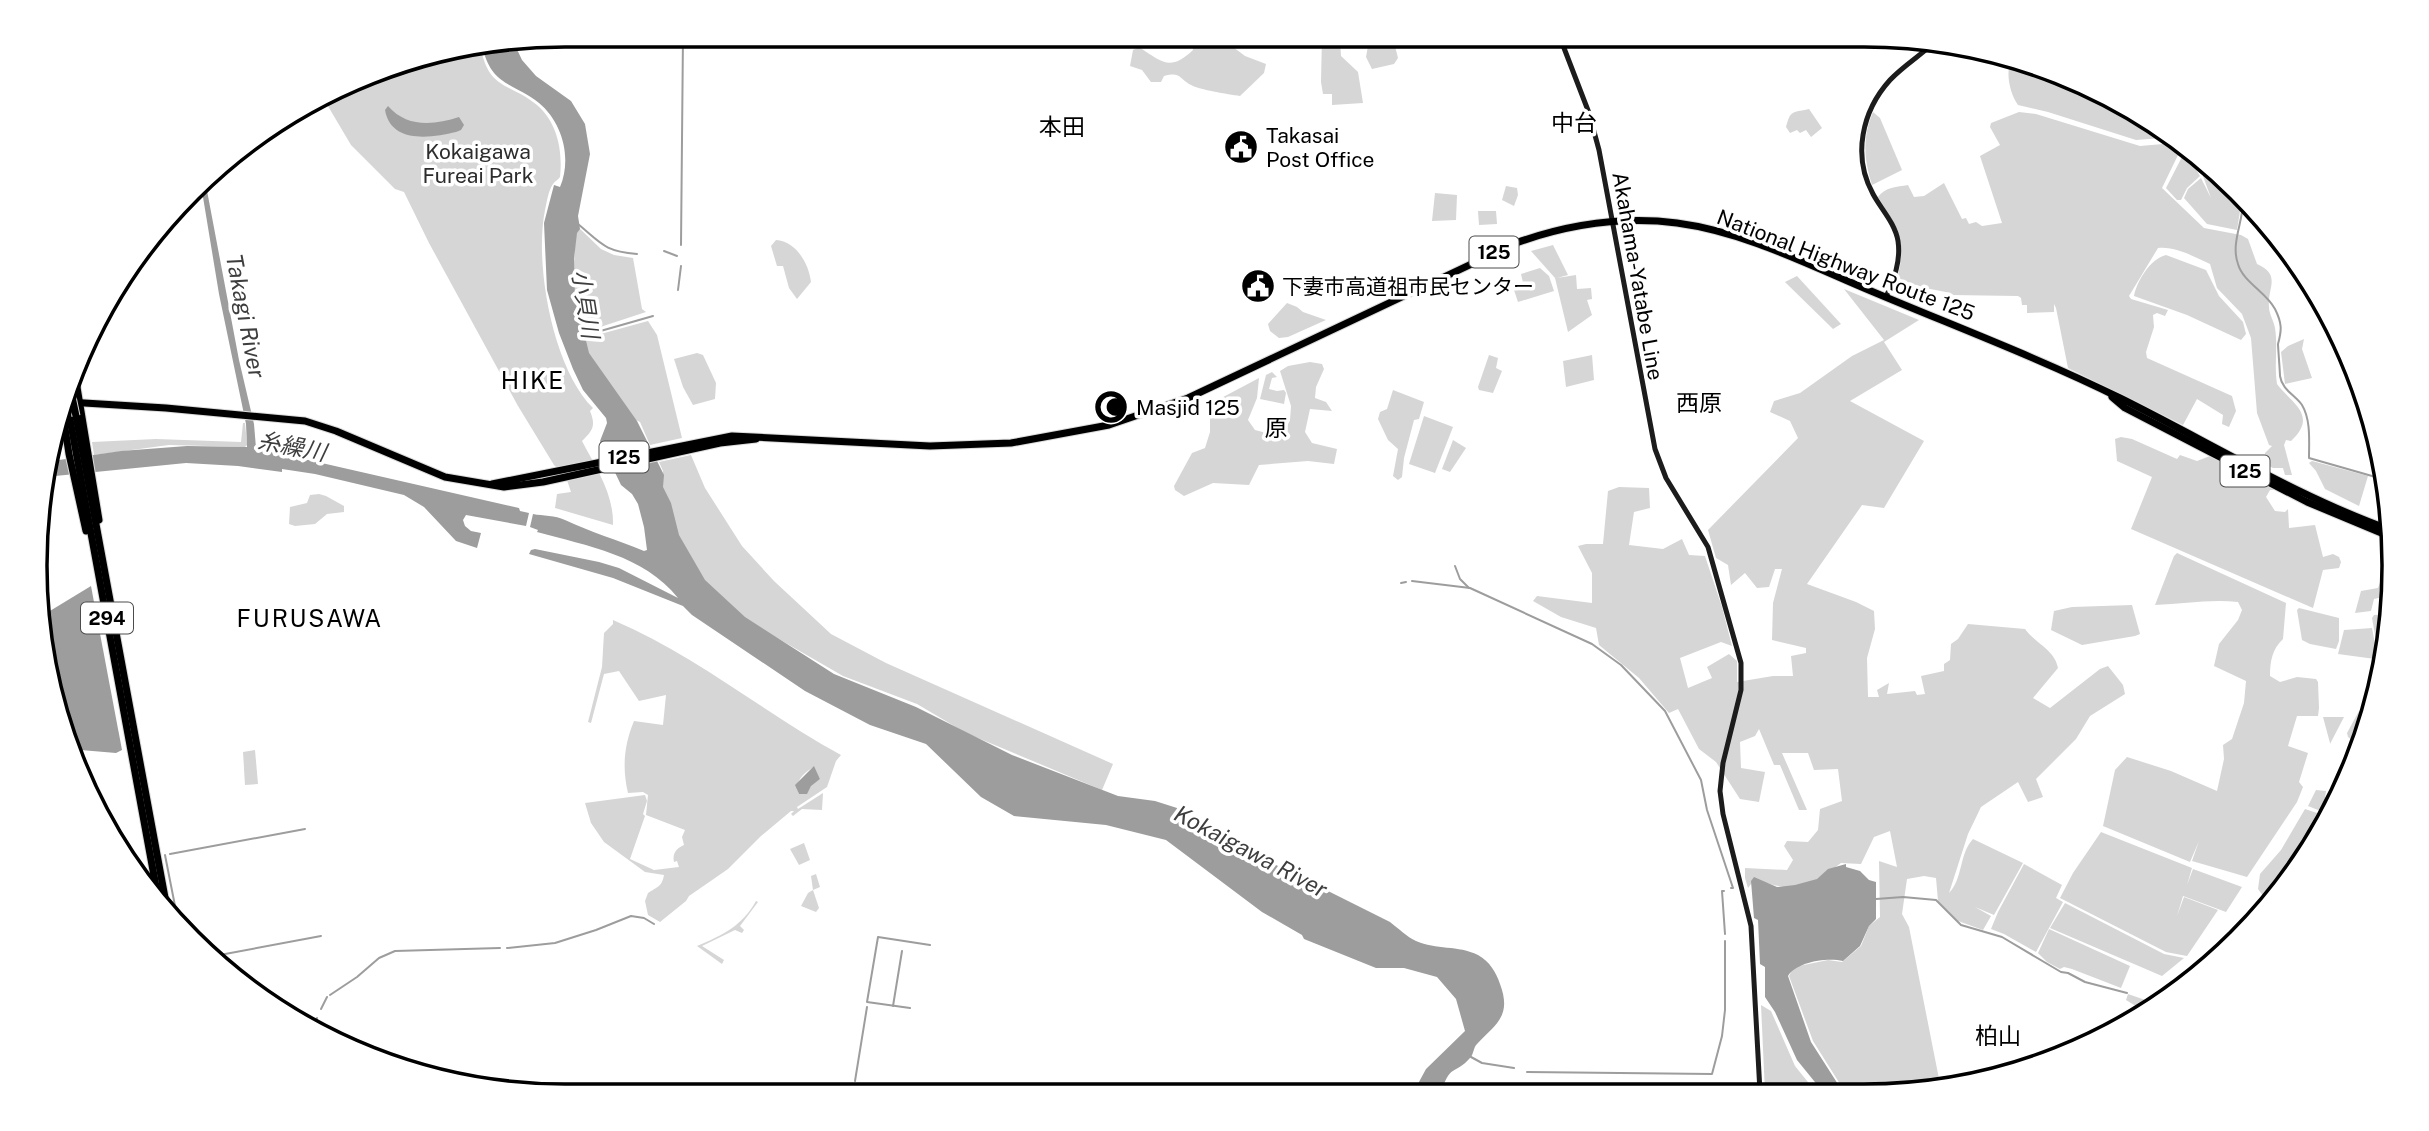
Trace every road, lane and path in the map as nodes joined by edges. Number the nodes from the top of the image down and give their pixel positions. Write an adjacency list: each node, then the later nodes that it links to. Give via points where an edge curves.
1 (1563, 47): 3 (main road, Akahama-Yatabe Line, via 1593,127)
2 (1924, 51): 4 (main road, via 1891,80 1871,108 1864,128 1861,149 1866,178 1898,243 1897,267)
3 (1611, 221): 4 (highway, National Highway Route 125 / 125, via 1667,222 1721,233); 8 (highway, National Highway Route 125 / 125, via 1567,227 1516,243 1188,398 1089,430 1011,443 960,446 732,436 557,475 492,484 445,477 305,421); 18 (main road, Akahama-Yatabe Line, via 1655,449 1666,478 1709,547 1741,663 1741,690 1720,791 1751,926)
4 (1886, 297): 6 (highway, National Highway Route 125 / 125)
5 (78, 391): 8 (highway, 294)
6 (2106, 392): 13 (highway, 125, via 2316,499); 14 (highway, 125, via 2125,408 2246,471)
7 (74, 402): 8 (highway, National Highway Route 125 / 125)
8 (80, 402): 11 (highway, 294)
9 (69, 417): 11 (highway, 294)
10 (69, 417): 11 (highway, 294)
11 (79, 452): 12 (highway, 294); 12 (highway, 294)
12 (84, 478): 15 (highway, 294); 15 (highway, 294)
13 (2380, 526)
14 (2381, 533)
15 (103, 584): 16 (highway, 294); 17 (highway, 294)
16 (154, 881)
17 (164, 893)
18 (1760, 1084)

